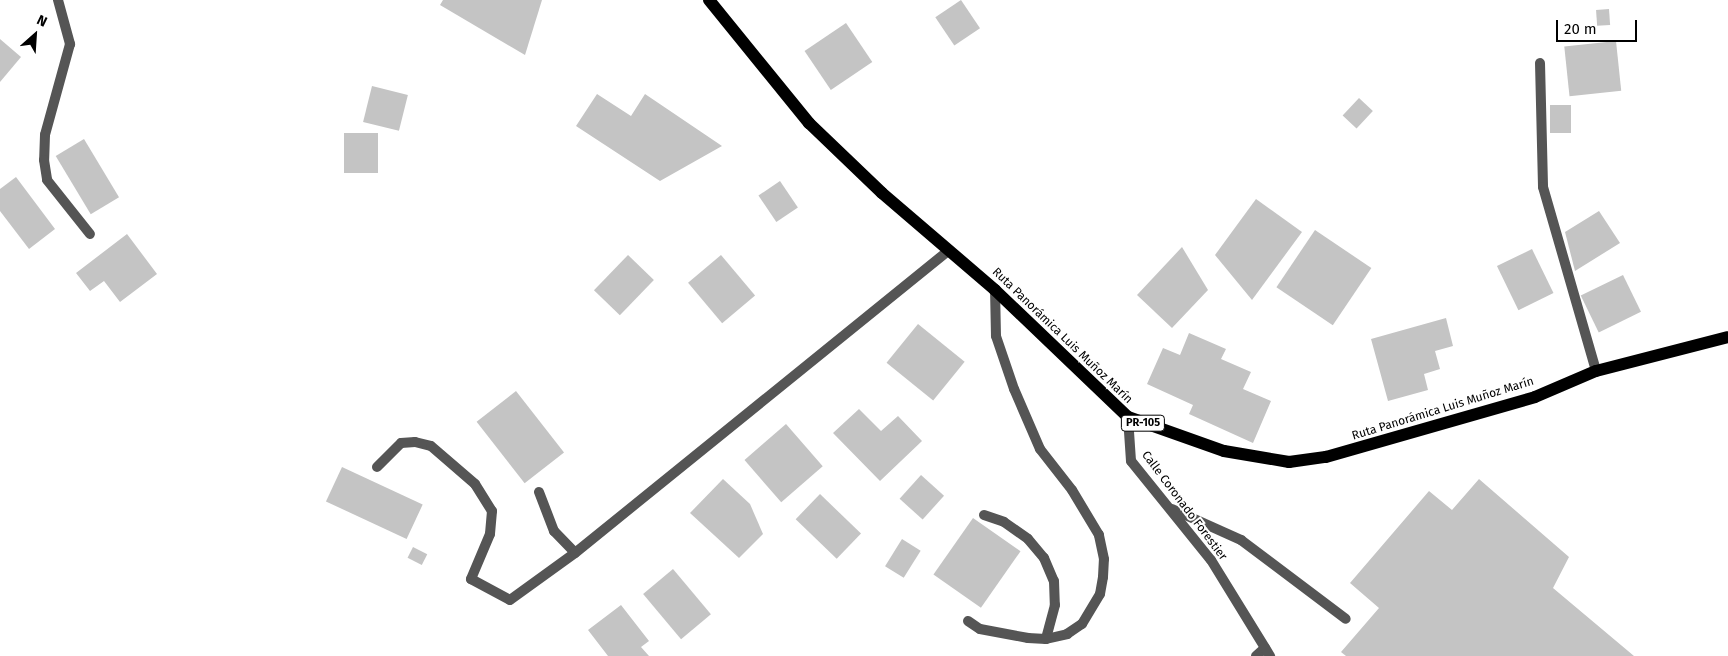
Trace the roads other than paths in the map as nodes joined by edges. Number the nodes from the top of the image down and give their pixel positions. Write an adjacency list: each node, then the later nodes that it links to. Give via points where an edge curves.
1 (58, 0): 4 (street, via 70,44 46,135 44,160 47,180)
2 (709, 0): 5 (main road, Ruta Panorámica Luis Muñoz Marín / PR-105, via 809,122 882,193)
3 (1540, 63): 8 (street, via 1543,187)
4 (90, 234)
5 (949, 250): 6 (main road, Ruta Panorámica Luis Muñoz Marín / PR-105); 14 (street)
6 (995, 290): 9 (main road, Ruta Panorámica Luis Muñoz Marín / PR-105); 17 (street, via 996,336 1030,430 1088,514 1099,535 1104,559 1100,594 1082,624 1067,634)
7 (1728, 337): 8 (main road, Ruta Panorámica Luis Muñoz Marín / PR-105)
8 (1596, 371): 9 (main road, Ruta Panorámica Luis Muñoz Marín / PR-105, via 1535,397 1384,443 1289,462 1224,451)
9 (1128, 417): 12 (street, Calle Coronado Forestier, via 1131,461)
10 (377, 466): 14 (street, via 401,443 415,442 431,446 475,484 492,512 490,534 471,579 510,600)
11 (539, 492): 14 (street, via 554,531)
12 (1172, 509): 15 (street, via 1241,540); 18 (street, Calle Coronado Forestier, via 1211,560)
13 (984, 515): 17 (street, via 1004,522 1028,539 1044,558 1054,581 1055,605)
14 (575, 553)
15 (1346, 619)
16 (968, 621): 17 (street, via 980,629)
17 (1046, 639)
18 (1267, 652): 19 (street)
19 (1256, 656)

